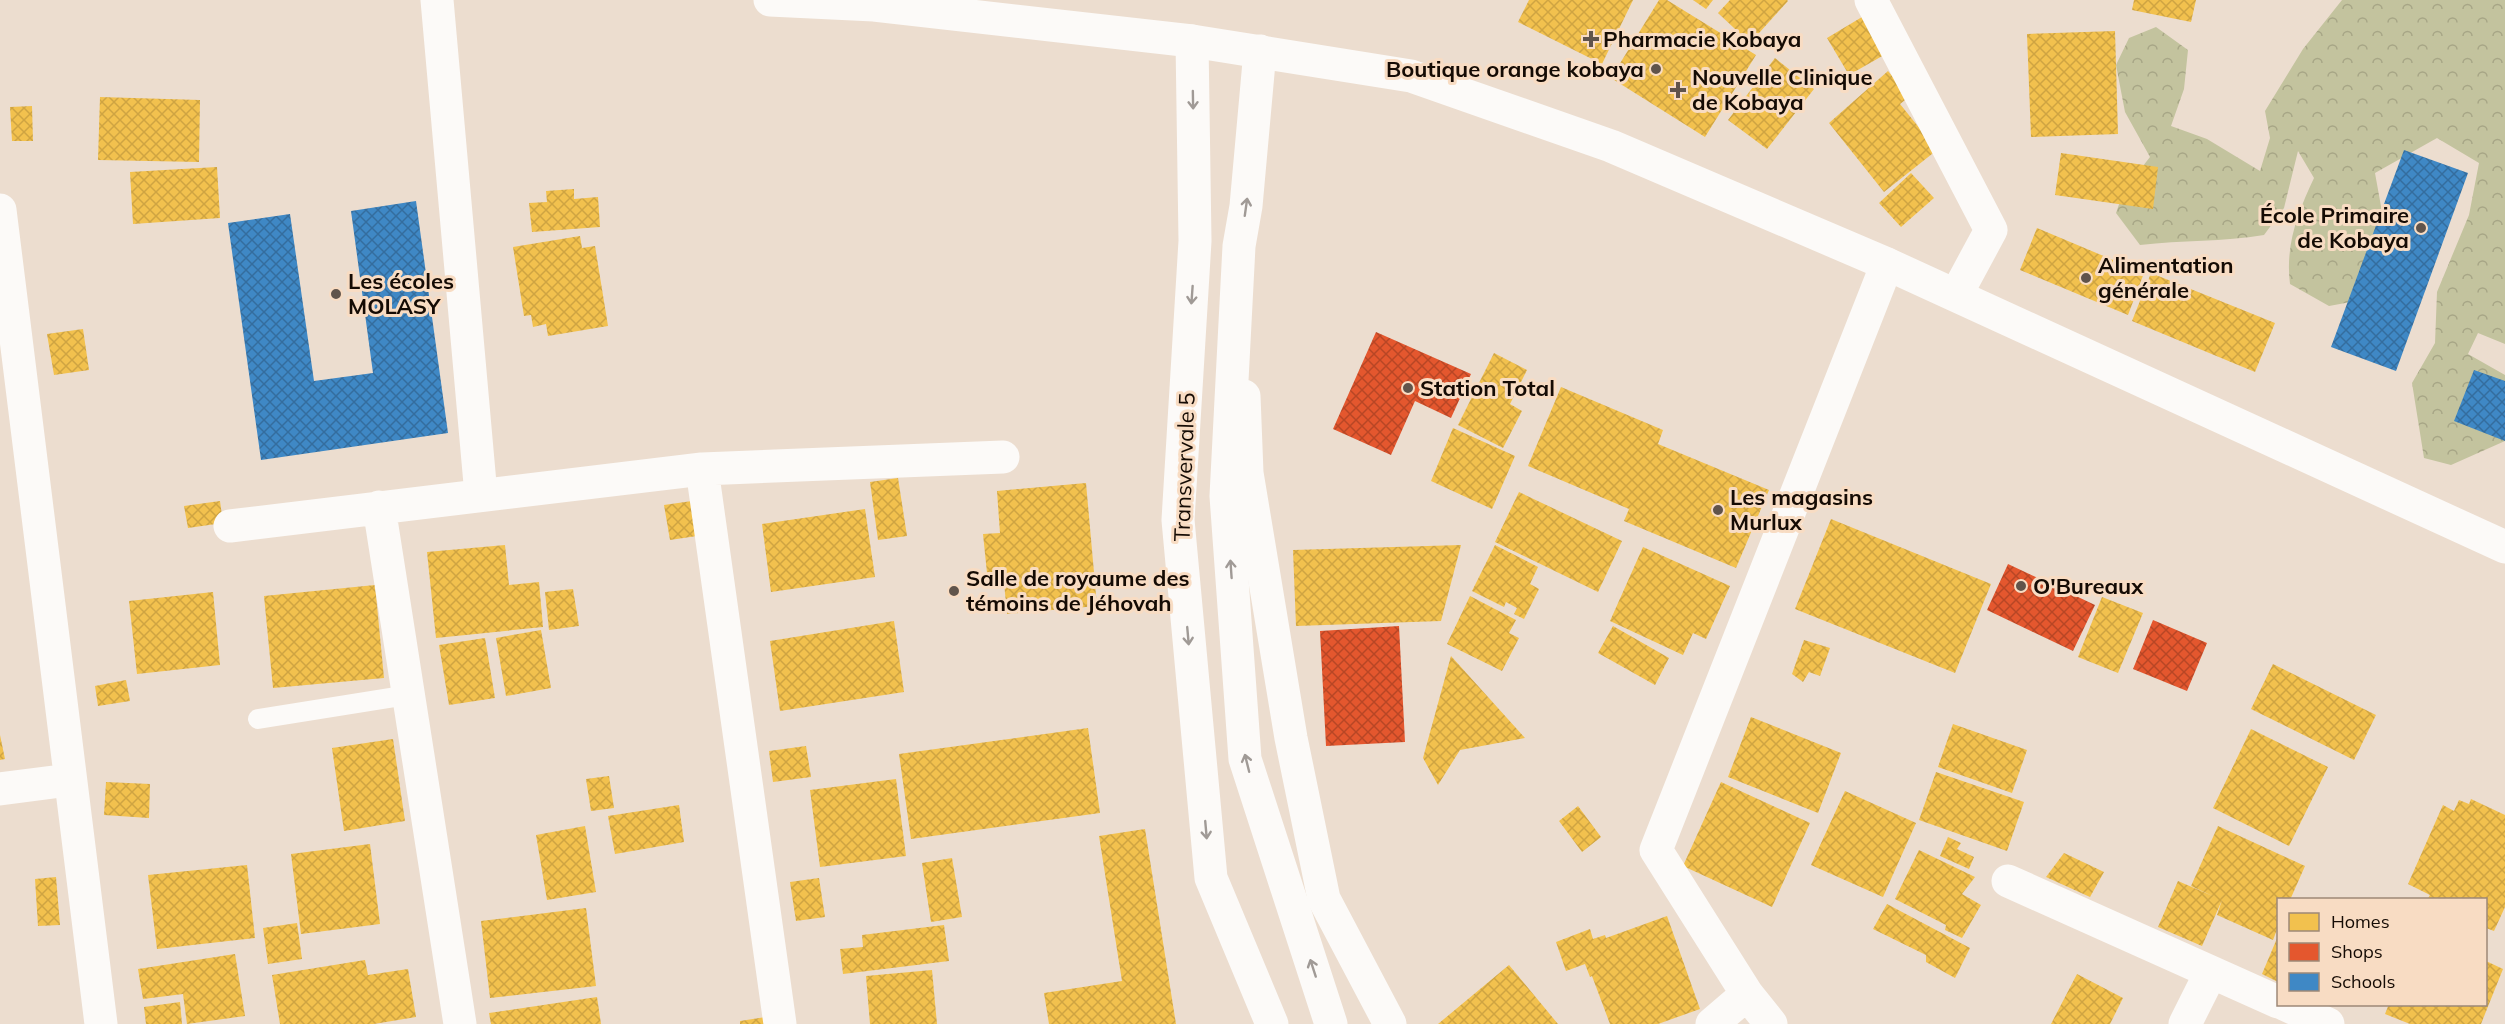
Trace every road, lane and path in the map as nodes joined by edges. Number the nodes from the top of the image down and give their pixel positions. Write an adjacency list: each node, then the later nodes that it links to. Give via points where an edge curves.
1 (437, 0): 13 (street)
2 (770, 0): 4 (street)
3 (1879, 2): 10 (street, via 1991,230)
4 (875, 3): 5 (street)
5 (1192, 42): 6 (street); 29 (street, Transvervale 5, one-way to 29, via 1195,241 1178,520 1211,879)
6 (1260, 51): 8 (street, Transvervale 5, one-way to 6); 9 (street, via 1422,80 1611,146)
7 (0, 210): 19 (street)
8 (1239, 246): 30 (street, Transvervale 5, one-way to 8, via 1245,759 1226,496); 31 (street, Transvervale 5, via 1246,473 1291,738 1324,899)
9 (1887, 264): 10 (street); 23 (street, via 1656,850)
10 (1956, 295): 16 (street)
11 (1003, 457): 12 (street)
12 (702, 469): 13 (street); 28 (street)
13 (481, 495): 14 (street)
14 (379, 507): 15 (street); 17 (street)
15 (230, 526)
16 (2505, 548)
17 (408, 694): 18 (lane); 27 (street)
18 (258, 719)
19 (69, 780): 20 (street); 26 (street)
20 (0, 789)
21 (2008, 881): 22 (street)
22 (2211, 972): 24 (street); 34 (street)
23 (1747, 994): 32 (street); 33 (street)
24 (2277, 1002)
25 (2286, 1006): 35 (street)
26 (101, 1024)
27 (459, 1024)
28 (780, 1024)
29 (1272, 1024)
30 (1330, 1024)
31 (1390, 1024)
32 (1712, 1024)
33 (1772, 1024)
34 (2185, 1024)
35 (2328, 1024)

